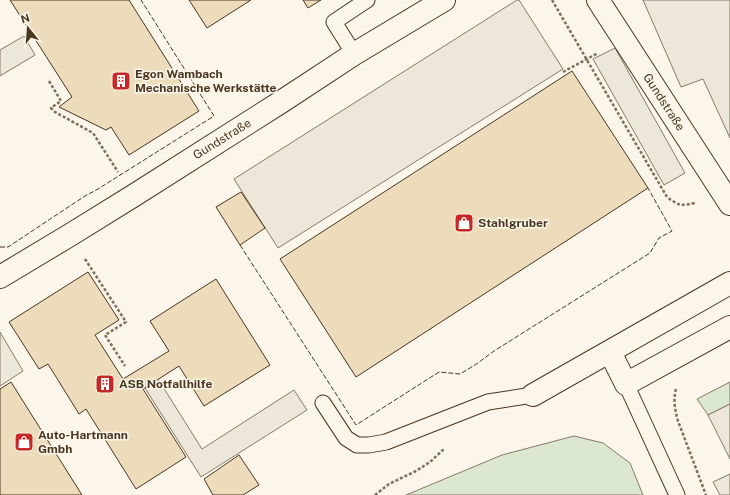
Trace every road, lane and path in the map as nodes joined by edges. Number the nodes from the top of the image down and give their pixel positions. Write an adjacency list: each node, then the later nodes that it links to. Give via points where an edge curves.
1 (367, 0): 5 (lane, via 334,22)
2 (444, 0): 5 (street, Gundstraße)
3 (552, 0): 6 (path)
4 (598, 0): 10 (street, Gundstraße)
5 (354, 54): 9 (street, Gundstraße)
6 (587, 59): 7 (path); 10 (path, via 667,197 683,206)
7 (563, 72)
8 (49, 81): 9 (path, via 60,101 51,108 93,133)
9 (133, 196): 11 (street, Gundstraße)
10 (727, 200)
11 (70, 235): 12 (street, Gundstraße); 16 (path, via 126,322 105,335)
12 (0, 277)
13 (730, 283): 15 (street)
14 (730, 327): 17 (street)
15 (610, 352): 17 (street); 19 (street)
16 (125, 366)
17 (626, 384): 21 (lane)
18 (678, 384): 22 (path, via 675,411)
19 (533, 395): 20 (lane, via 488,402 386,442 369,445 357,445 346,438)
20 (323, 402)
21 (677, 495)
22 (706, 495)

